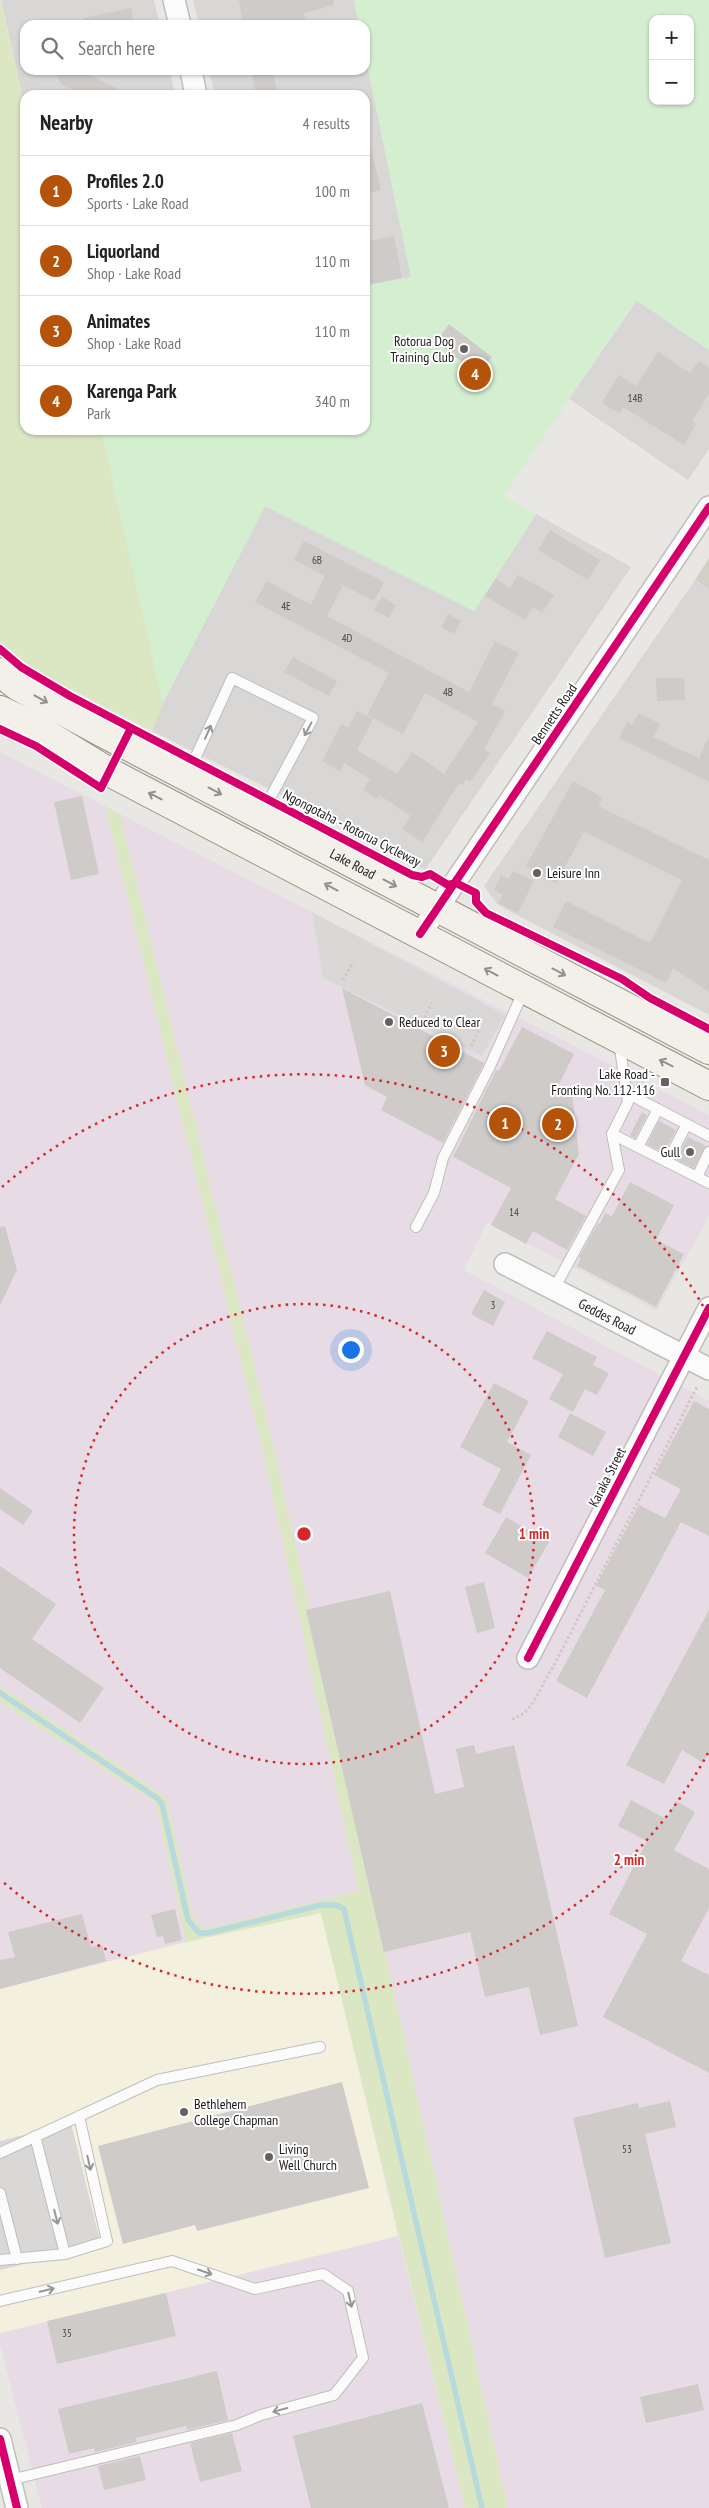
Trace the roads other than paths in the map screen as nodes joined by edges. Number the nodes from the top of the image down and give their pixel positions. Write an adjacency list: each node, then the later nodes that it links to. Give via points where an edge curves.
1 (174, 0): 2 (street)
2 (179, 20)
3 (192, 75): 4 (street)
4 (195, 90)
5 (709, 507): 10 (street, Bennetts Road)
6 (0, 672): 8 (main road, Lake Road, one-way to 8, via 40,699)
7 (0, 710): 11 (main road, one-way to 7, via 109,772 32,725)
8 (187, 776): 9 (main road, Lake Road, one-way to 9); 9 (lane, one-way to 9, via 232,678 314,718)
9 (261, 815): 10 (main road, Lake Road, one-way to 10)
10 (438, 908): 11 (street, Bennetts Road); 14 (main road, Lake Road, one-way to 14)
11 (420, 934): 12 (main road, one-way to 11)
12 (525, 989): 13 (main road); 26 (lane, via 490,1066 442,1158 434,1194)
13 (619, 1039): 15 (main road, one-way to 13); 16 (lane)
14 (709, 1050)
15 (709, 1086)
16 (627, 1093): 17 (lane); 20 (lane, via 628,1102)
17 (658, 1109): 18 (lane); 21 (lane)
18 (687, 1124): 19 (lane); 23 (lane)
19 (707, 1132)
20 (612, 1134): 21 (lane); 28 (lane, via 619,1170)
21 (638, 1147): 23 (lane)
22 (709, 1152): 24 (lane)
23 (667, 1162): 24 (lane)
24 (696, 1177): 25 (lane)
25 (709, 1183)
26 (416, 1227)
27 (505, 1264): 28 (street, Geddes Road)
28 (554, 1289): 30 (street, Geddes Road)
29 (709, 1308): 30 (street, Karaka Street)
30 (684, 1357): 31 (street, Geddes Road); 32 (street, Karaka Street)
31 (709, 1369)
32 (528, 1658)
33 (320, 2047): 34 (lane, via 157,2080)
34 (79, 2116): 35 (lane); 38 (lane, one-way to 38, via 107,2241)
35 (35, 2136): 36 (lane); 38 (lane, one-way to 38)
36 (0, 2153)
37 (0, 2193): 40 (lane)
38 (65, 2254): 40 (lane)
39 (0, 2260): 40 (lane)
40 (17, 2260)
41 (0, 2301): 43 (lane, one-way to 43, via 172,2261 255,2289 323,2274 348,2291 363,2358 334,2395 260,2415 237,2425)
42 (0, 2439): 43 (street)
43 (10, 2480): 44 (street)
44 (17, 2508)

